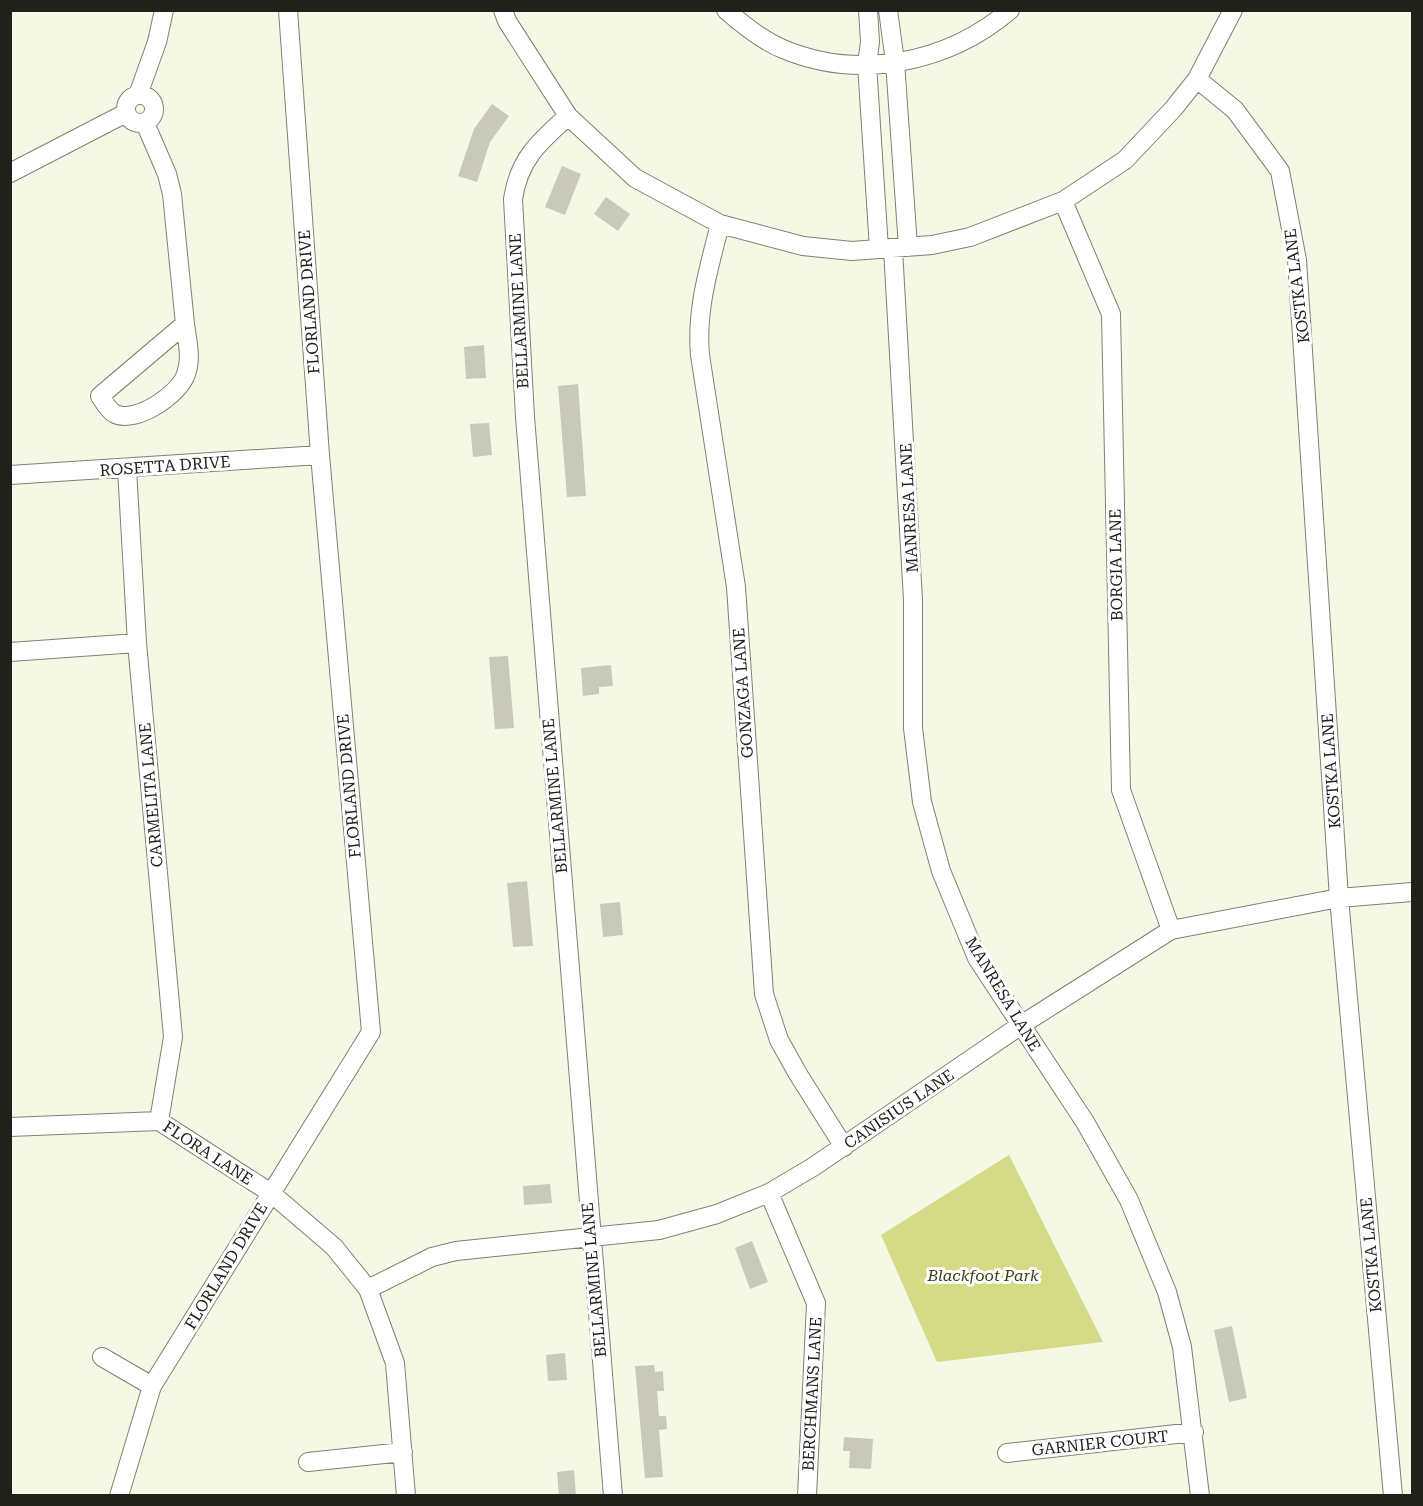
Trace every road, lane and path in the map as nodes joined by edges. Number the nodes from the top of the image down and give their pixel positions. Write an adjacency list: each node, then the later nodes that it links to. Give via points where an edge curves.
1 (164, 10): 12 (street)
2 (288, 10): 21 (street, FLORLAND DRIVE)
3 (503, 10): 14 (street)
4 (726, 10): 10 (street, via 782,49 837,65)
5 (868, 10): 10 (street, MANRESA LANE)
6 (888, 10): 9 (street, MANRESA LANE)
7 (1010, 10): 9 (street, via 970,40 941,52)
8 (1233, 10): 11 (street)
9 (895, 62): 10 (street); 19 (street, MANRESA LANE)
10 (867, 64): 19 (street, MANRESA LANE)
11 (1197, 79): 17 (street, via 1125,160); 27 (street, KOSTKA LANE, via 1235,110 1280,171 1297,260)
12 (138, 95): 13 (street, via 129,99); 15 (street, via 153,104 154,113)
13 (126, 113): 15 (street, via 131,121); 16 (street)
14 (568, 116): 18 (street, via 635,178); 35 (street, BELLARMINE LANE, via 534,146 516,177 513,199 525,417)
15 (144, 123): 20 (street, via 170,184)
16 (10, 173)
17 (1063, 201): 19 (street, via 970,237); 28 (street, BORGIA LANE, via 1111,314 1120,790)
18 (720, 224): 19 (street, via 803,246); 32 (street, GONZAGA LANE, via 698,326 736,587 764,993 779,1040)
19 (893, 248): 29 (street, MANRESA LANE, via 913,589 913,728 922,802 957,914 977,957)
20 (185, 324): 20 (street, via 100,396 112,413 126,417 142,414 166,398 186,376 189,353)
21 (320, 455): 22 (street, ROSETTA DRIVE); 33 (street, FLORLAND DRIVE, via 371,1032)
22 (127, 469): 23 (street, ROSETTA DRIVE); 24 (street, CARMELITA LANE)
23 (10, 475)
24 (137, 643): 25 (street); 30 (street, CARMELITA LANE, via 173,1037)
25 (10, 652)
26 (1413, 892): 27 (street, CANISIUS LANE)
27 (1339, 898): 28 (street, CANISIUS LANE); 48 (street, KOSTKA LANE)
28 (1171, 930): 29 (street, CANISIUS LANE)
29 (1021, 1025): 32 (street, CANISIUS LANE); 39 (street, MANRESA LANE, via 1085,1122 1129,1200 1167,1292 1182,1347)
30 (159, 1121): 31 (street, FLORA LANE); 33 (street, FLORA LANE)
31 (10, 1127)
32 (844, 1147): 34 (street, CANISIUS LANE)
33 (271, 1193): 36 (street, FLORA LANE, via 334,1247); 38 (street, FLORLAND DRIVE)
34 (769, 1193): 35 (street, CANISIUS LANE, via 717,1214 659,1230); 46 (street, BERCHMANS LANE, via 816,1303)
35 (590, 1239): 36 (street, CANISIUS LANE, via 456,1251 432,1257); 45 (street, BELLARMINE LANE)
36 (368, 1289): 40 (street, FLORA LANE, via 395,1363)
37 (102, 1357): 38 (street)
38 (152, 1386): 43 (street, FLORLAND DRIVE)
39 (1194, 1432): 41 (street, GARNIER COURT); 47 (street, MANRESA LANE)
40 (403, 1452): 42 (street); 44 (street, FLORA LANE)
41 (1007, 1453)
42 (308, 1462)
43 (118, 1496)
44 (406, 1496)
45 (613, 1496)
46 (807, 1496)
47 (1200, 1496)
48 (1393, 1496)

